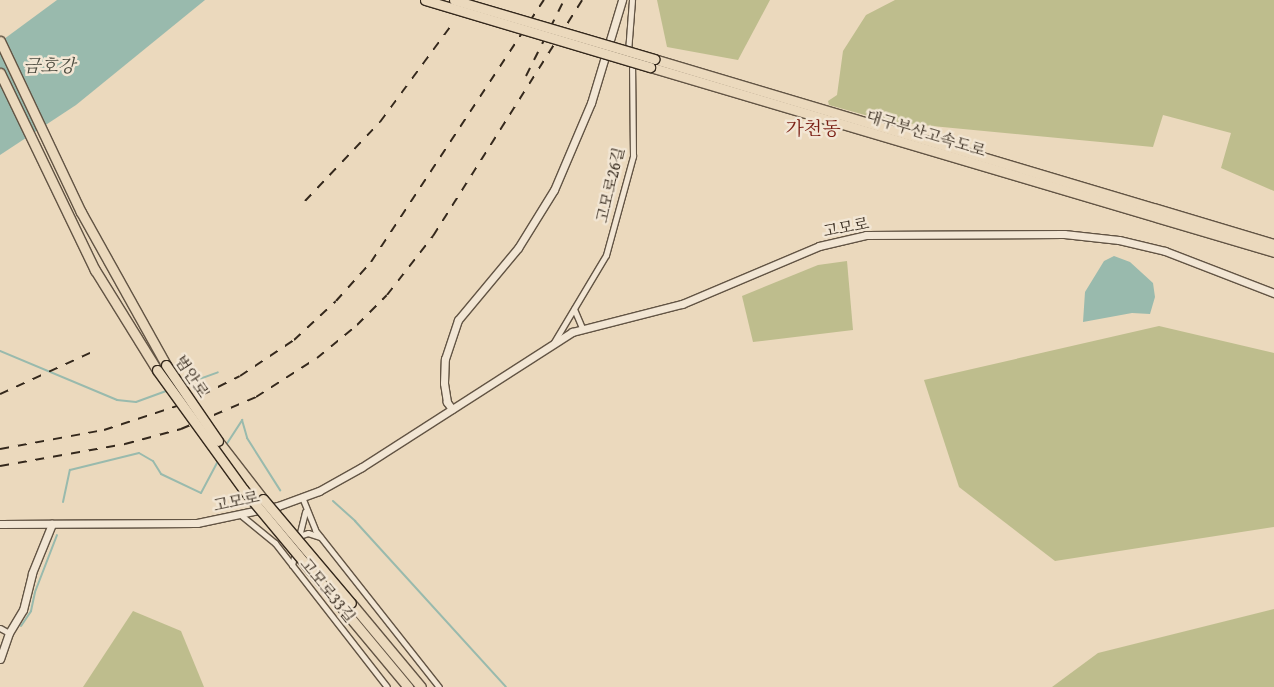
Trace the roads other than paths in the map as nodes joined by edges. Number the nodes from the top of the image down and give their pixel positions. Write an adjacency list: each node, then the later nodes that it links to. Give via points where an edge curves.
1 (425, 0): 6 (highway, 대구부산고속도로, bridge)
2 (454, 0): 6 (highway, 대구부산고속도로, bridge)
3 (622, 0): 15 (main road, via 591,103 554,190 518,248 458,320 445,359 444,383 447,402)
4 (632, 0): 12 (street, 고모로26길, via 628,41 628,55 633,61 632,156 606,255)
5 (0, 41): 24 (highway, 범안로, bridge, via 81,212 166,365 259,494)
6 (652, 63): 8 (highway, 대구부산고속도로)
7 (0, 74): 24 (highway, 범안로, bridge, via 95,270 157,370 243,489)
8 (837, 118): 9 (highway, 대구부산고속도로); 10 (highway, 대구부산고속도로)
9 (1274, 244)
10 (1274, 252)
11 (1274, 293): 13 (main road, 고모로, via 1165,251 1118,240 1064,234 866,235 819,246 682,304)
12 (574, 309): 13 (street); 14 (street, 고모로26길)
13 (582, 328): 14 (main road, 고모로)
14 (554, 342): 15 (main road, 고모로)
15 (452, 409): 16 (main road, 고모로, via 362,467)
16 (302, 497): 17 (street); 18 (main road, 고모로)
17 (305, 510): 21 (street); 22 (street)
18 (242, 516): 20 (main road, 고모로, via 164,525); 23 (street, 고모로33길, via 275,543)
19 (0, 524): 20 (main road, 고모로)
20 (52, 524): 26 (main road, via 32,573 23,610)
21 (299, 536): 22 (street, via 308,533); 23 (street)
22 (320, 537): 31 (street)
23 (292, 565): 28 (street, 고모로33길)
24 (347, 606): 29 (highway); 30 (highway, 범안로)
25 (0, 628): 26 (street)
26 (9, 633): 27 (main road)
27 (0, 659)
28 (387, 687)
29 (408, 687)
30 (421, 687)
31 (438, 687)

